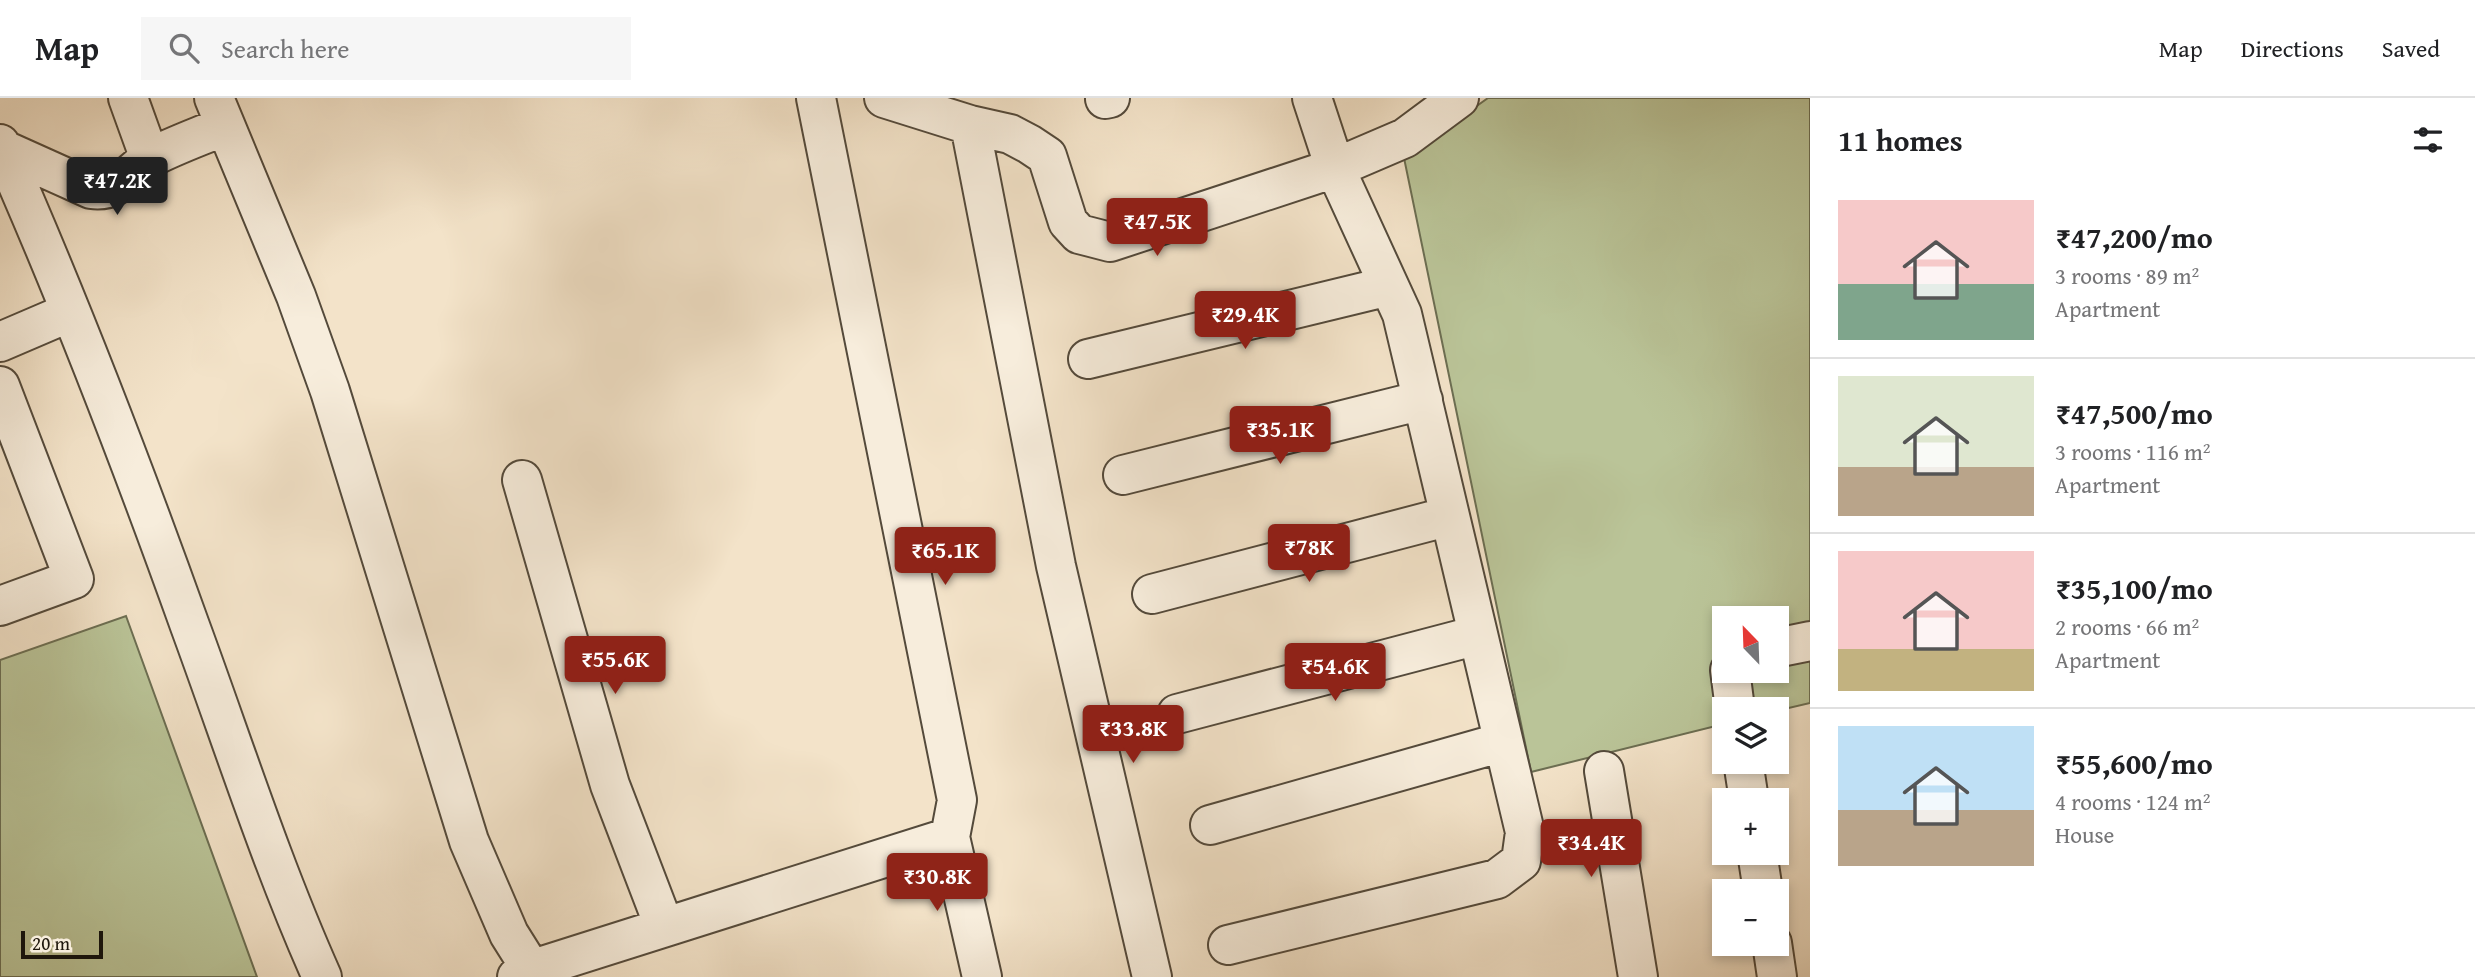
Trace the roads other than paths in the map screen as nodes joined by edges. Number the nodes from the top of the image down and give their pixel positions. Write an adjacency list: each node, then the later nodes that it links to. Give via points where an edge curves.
1 (128, 98): 9 (street)
2 (816, 98): 29 (street, via 957,800)
3 (884, 98): 7 (street)
4 (1312, 98): 10 (street)
5 (1453, 100): 10 (street, via 1405,138)
6 (219, 112): 9 (street); 33 (street, via 296,296 330,391 469,841)
7 (985, 118): 10 (street, via 1047,156 1068,222 1079,234 1110,242); 36 (street, via 1056,566)
8 (1, 146): 9 (street, via 103,191 133,176); 12 (street)
9 (150, 159)
10 (1335, 168): 11 (street)
11 (1389, 286): 14 (street); 16 (street, via 1402,314)
12 (70, 312): 13 (street); 34 (street)
13 (0, 342)
14 (1088, 359)
15 (0, 386): 21 (street, via 74,579)
16 (1423, 400): 17 (street); 19 (street)
17 (1123, 475)
18 (522, 480): 30 (street, via 610,785)
19 (1450, 516): 20 (street); 22 (street)
20 (1152, 594)
21 (0, 606)
22 (1478, 635): 25 (street); 26 (street)
23 (1810, 641): 24 (street)
24 (1789, 645)
25 (1177, 714)
26 (1503, 742): 28 (street); 31 (street, via 1525,832 1521,861 1497,879)
27 (1604, 771): 37 (street)
28 (1210, 825)
29 (950, 837): 30 (street); 35 (street)
30 (664, 926): 33 (street)
31 (1228, 945)
32 (1774, 956): 38 (street)
33 (528, 974)
34 (322, 977)
35 (982, 977)
36 (1152, 977)
37 (1638, 977)
38 (1777, 977)

